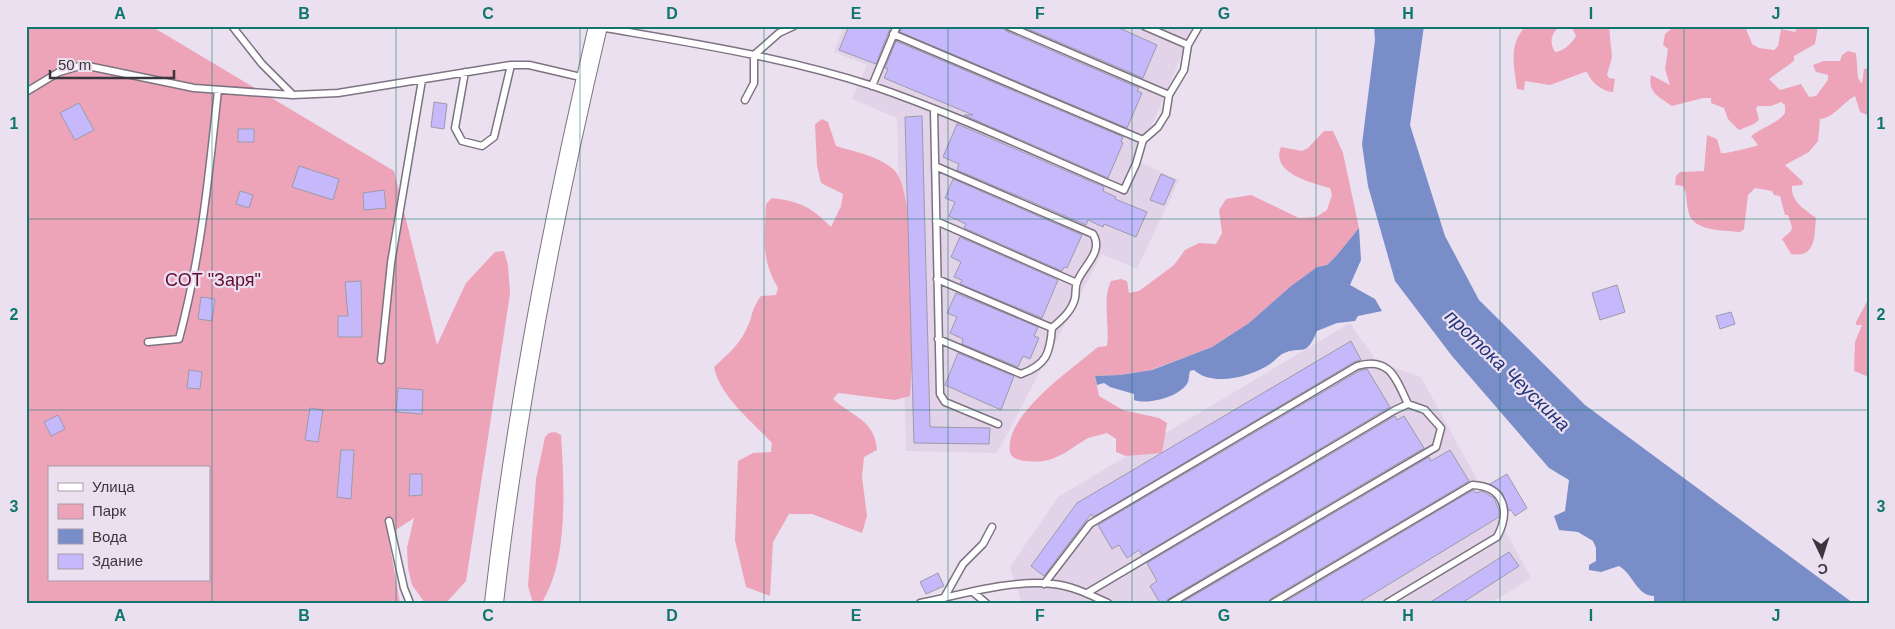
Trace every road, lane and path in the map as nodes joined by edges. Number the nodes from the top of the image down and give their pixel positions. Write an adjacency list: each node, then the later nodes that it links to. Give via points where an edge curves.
1 (232, 26): 18 (lane, via 262,64)
2 (794, 26): 10 (lane)
3 (896, 26): 8 (lane)
4 (1008, 26): 19 (lane)
5 (1144, 26): 9 (lane)
6 (1199, 26): 9 (lane)
7 (598, 27): 10 (lane); 13 (main road)
8 (893, 34): 15 (lane); 22 (lane)
9 (1188, 45): 19 (lane, via 1184,70)
10 (754, 55): 15 (lane); 20 (lane, via 754,83)
11 (511, 65): 12 (lane); 12 (lane, via 494,137 482,146 462,141 455,128); 13 (lane, via 529,64)
12 (465, 72): 14 (lane)
13 (586, 78): 40 (main road, via 532,348)
14 (422, 80): 18 (lane, via 338,93); 30 (lane, via 391,263)
15 (872, 86): 21 (lane)
16 (218, 90): 17 (lane, via 83,65 59,72); 18 (lane); 29 (lane, via 206,208 193,288 182,331 179,339)
17 (26, 92)
18 (293, 95)
19 (1169, 95): 22 (lane, via 1166,114 1158,127)
20 (745, 100)
21 (934, 110): 22 (lane, via 1124,190); 23 (lane)
22 (1143, 140)
23 (935, 166): 24 (lane); 26 (lane, via 1094,234 1097,249)
24 (936, 221): 25 (lane); 26 (lane)
25 (937, 279): 27 (lane); 28 (lane)
26 (1077, 283): 27 (lane, via 1068,314)
27 (1052, 328): 28 (lane, via 1051,346 1044,360 1035,369 1021,374)
28 (938, 339): 32 (lane, via 938,381 945,402)
29 (148, 342)
30 (381, 360)
31 (1408, 404): 35 (lane, via 1394,376 1383,364 1357,366 1090,524); 37 (lane); 44 (lane, via 1426,410 1441,428 1436,447)
32 (998, 424)
33 (389, 521): 39 (lane)
34 (992, 527): 38 (lane)
35 (1044, 584): 36 (lane); 37 (lane)
36 (974, 592): 38 (lane); 42 (lane)
37 (1087, 593): 43 (lane)
38 (944, 598): 41 (lane)
39 (410, 603)
40 (494, 603)
41 (920, 603)
42 (986, 603)
43 (1108, 603)
44 (1170, 603)
45 (1273, 603): 46 (lane, via 1472,485 1486,486 1497,495 1505,510 1504,524 1497,537)
46 (1387, 603)

